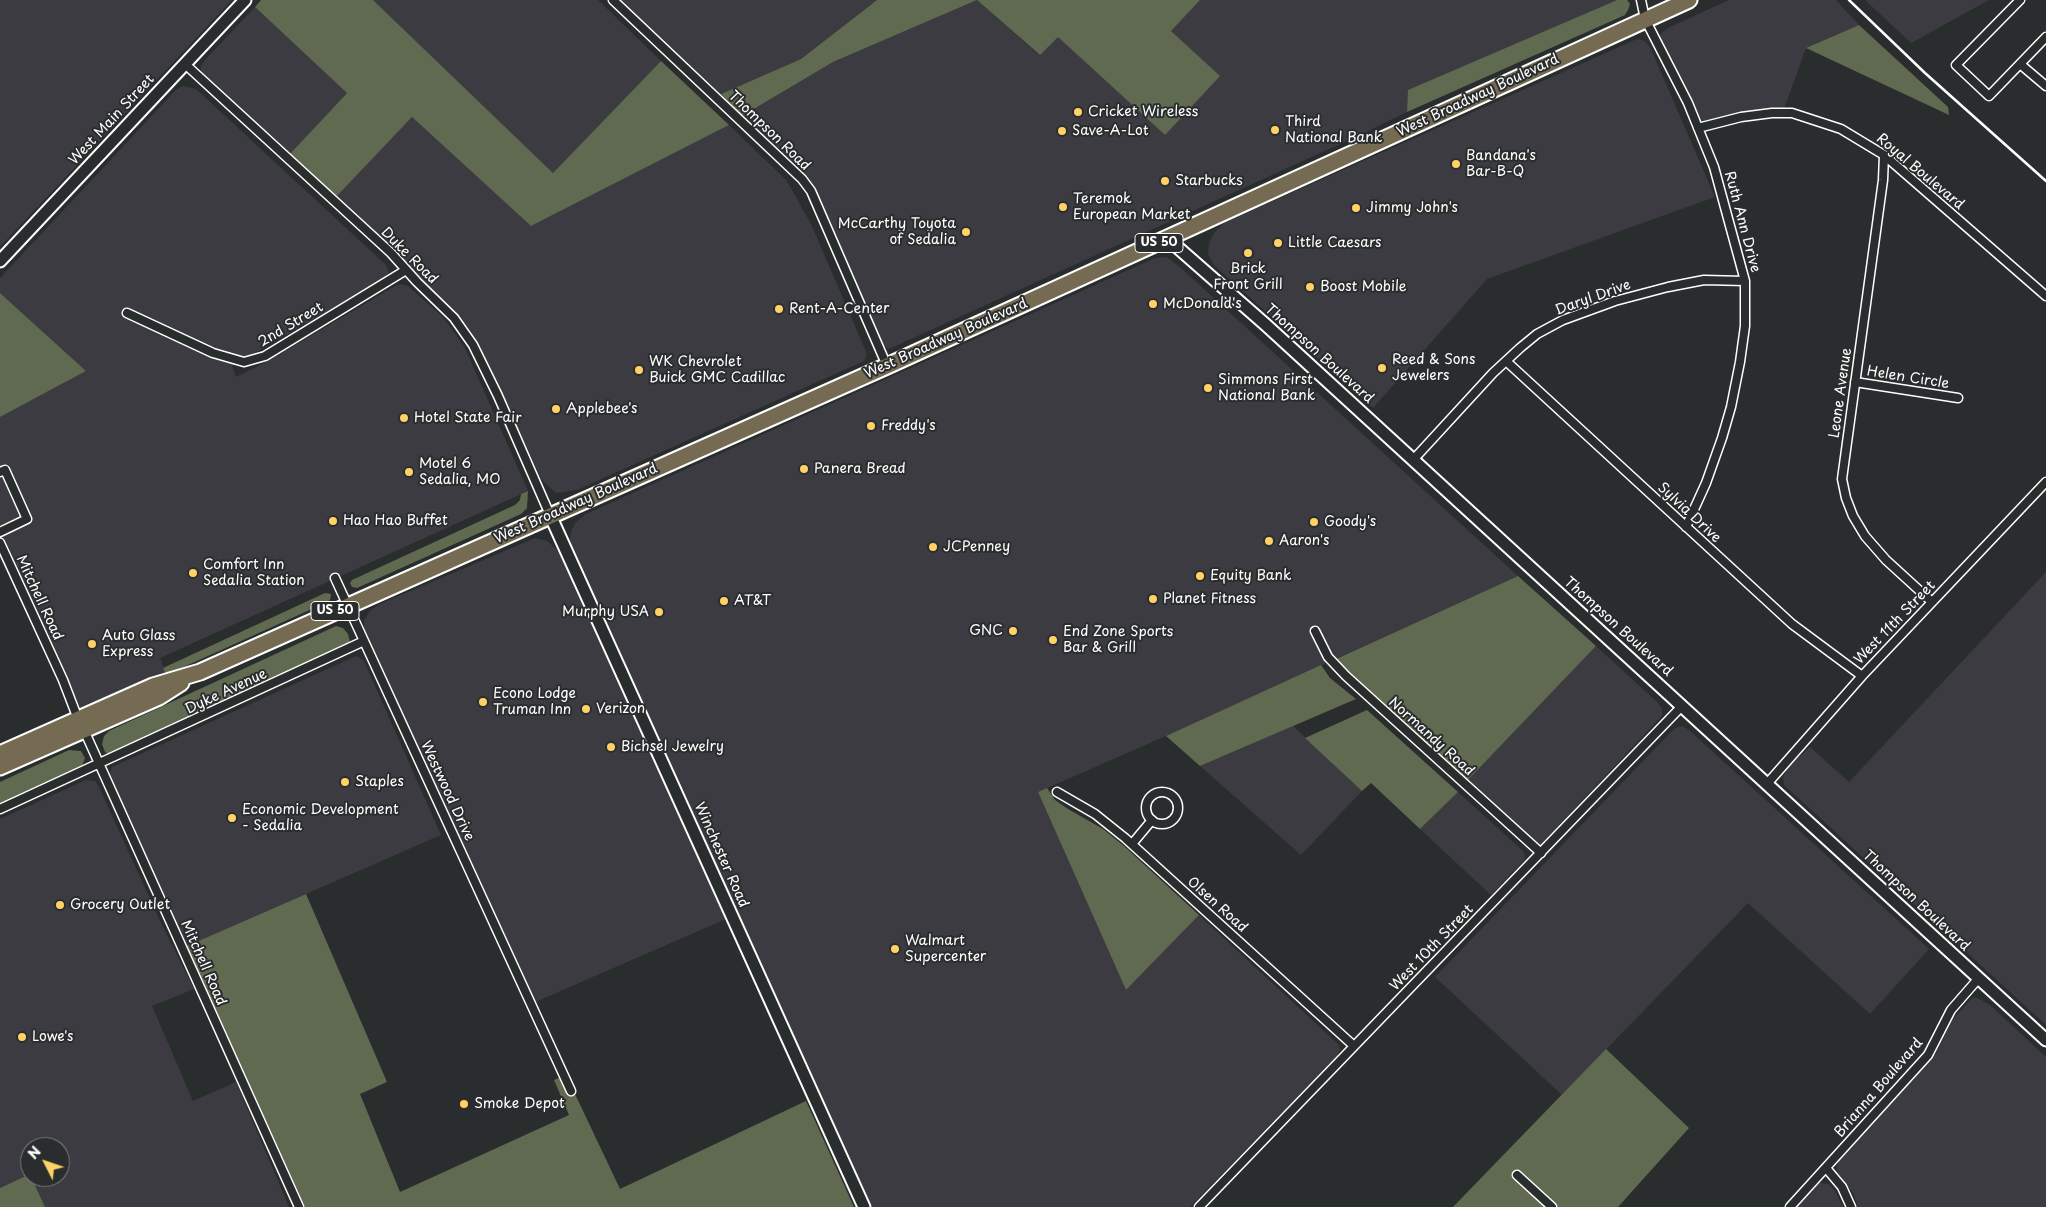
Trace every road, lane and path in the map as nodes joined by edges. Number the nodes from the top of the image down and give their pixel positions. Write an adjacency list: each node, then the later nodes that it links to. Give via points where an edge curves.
1 (245, 0): 8 (main road, West Main Street)
2 (613, 0): 20 (street, Thompson Road, via 811,191)
3 (1641, 0): 6 (street, Ruth Ann Drive)
4 (1689, 0): 6 (highway, West Broadway Boulevard / US 50)
5 (2020, 0): 9 (street, via 1956,65 1989,96)
6 (1646, 20): 11 (street, Ruth Ann Drive); 13 (highway, West Broadway Boulevard / US 50)
7 (2046, 37): 9 (street)
8 (185, 64): 14 (main road, West Main Street); 15 (street, Duke Road)
9 (2020, 64): 10 (street)
10 (2046, 86)
11 (1698, 128): 12 (street, Royal Boulevard, via 1741,117 1792,113 1841,129); 16 (street, Ruth Ann Drive, via 1731,222)
12 (1884, 155): 17 (street, Royal Boulevard); 21 (street, Leone Avenue)
13 (1168, 239): 20 (highway, West Broadway Boulevard / US 50); 23 (main road, Thompson Boulevard)
14 (0, 261)
15 (406, 270): 18 (street, 2nd Street, via 265,356 244,362 213,353); 26 (street, Duke Road, via 468,336 502,404)
16 (1745, 281): 19 (street, Daryl Drive, via 1704,280 1615,301 1562,320 1536,334); 27 (street, Ruth Ann Drive, via 1745,326 1731,408 1706,483)
17 (2046, 296)
18 (127, 313)
19 (1506, 361): 23 (street, Daryl Drive); 27 (street, Sylvia Drive)
20 (887, 366): 26 (highway, West Broadway Boulevard / US 50)
21 (1855, 382): 22 (street, Helen Circle); 31 (street, Leone Avenue, via 1842,479 1846,498 1853,516 1880,554)
22 (1958, 398)
23 (1412, 460): 36 (main road, Thompson Boulevard)
24 (0, 472): 28 (street, via 5,470 27,519)
25 (2046, 482): 31 (street, West 11th Street)
26 (550, 515): 32 (highway, West Broadway Boulevard / US 50); 54 (main road, Winchester Road)
27 (1686, 527): 35 (street, Sylvia Drive, via 1792,624)
28 (0, 532)
29 (0, 543): 37 (street, Mitchell Road)
30 (335, 578): 32 (street, Westwood Drive)
31 (1932, 602): 35 (street, West 11th Street)
32 (348, 606): 34 (street, Westwood Drive); 37 (highway, West Broadway Boulevard / US 50, via 200,672 159,697)
33 (1315, 631): 46 (street, Normandy Road, via 1328,657 1346,676)
34 (364, 642): 39 (street, Dyke Avenue); 50 (street, Westwood Drive)
35 (1862, 676): 41 (street, West 11th Street)
36 (1682, 706): 41 (main road, Thompson Boulevard); 46 (street, West 10th Street)
37 (81, 724): 38 (highway, West Broadway Boulevard / US 50); 39 (street, Mitchell Road); 40 (highway, West Broadway Boulevard / US 50)
38 (0, 754)
39 (99, 765): 43 (street, Dyke Avenue); 53 (street, Mitchell Road)
40 (0, 767)
41 (1766, 785): 47 (main road, Thompson Boulevard)
42 (1058, 792): 45 (street, Olsen Road, via 1095,814)
43 (0, 809)
44 (1152, 820): 44 (street, via 1147,806 1151,796 1166,792 1174,797 1178,807 1175,817 1167,823); 45 (street)
45 (1132, 844): 49 (street, Olsen Road)
46 (1541, 853): 49 (street, West 10th Street)
47 (1978, 979): 48 (main road, Thompson Boulevard); 51 (street, Brianna Boulevard, via 1951,1010 1928,1055)
48 (2046, 1040)
49 (1354, 1046): 55 (street, West 10th Street)
50 (572, 1091)
51 (1826, 1168): 57 (street, Brianna Boulevard); 58 (street, via 1842,1187)
52 (1517, 1175): 56 (street)
53 (299, 1207)
54 (864, 1207)
55 (1199, 1207)
56 (1552, 1207)
57 (1790, 1207)
58 (1851, 1207)

